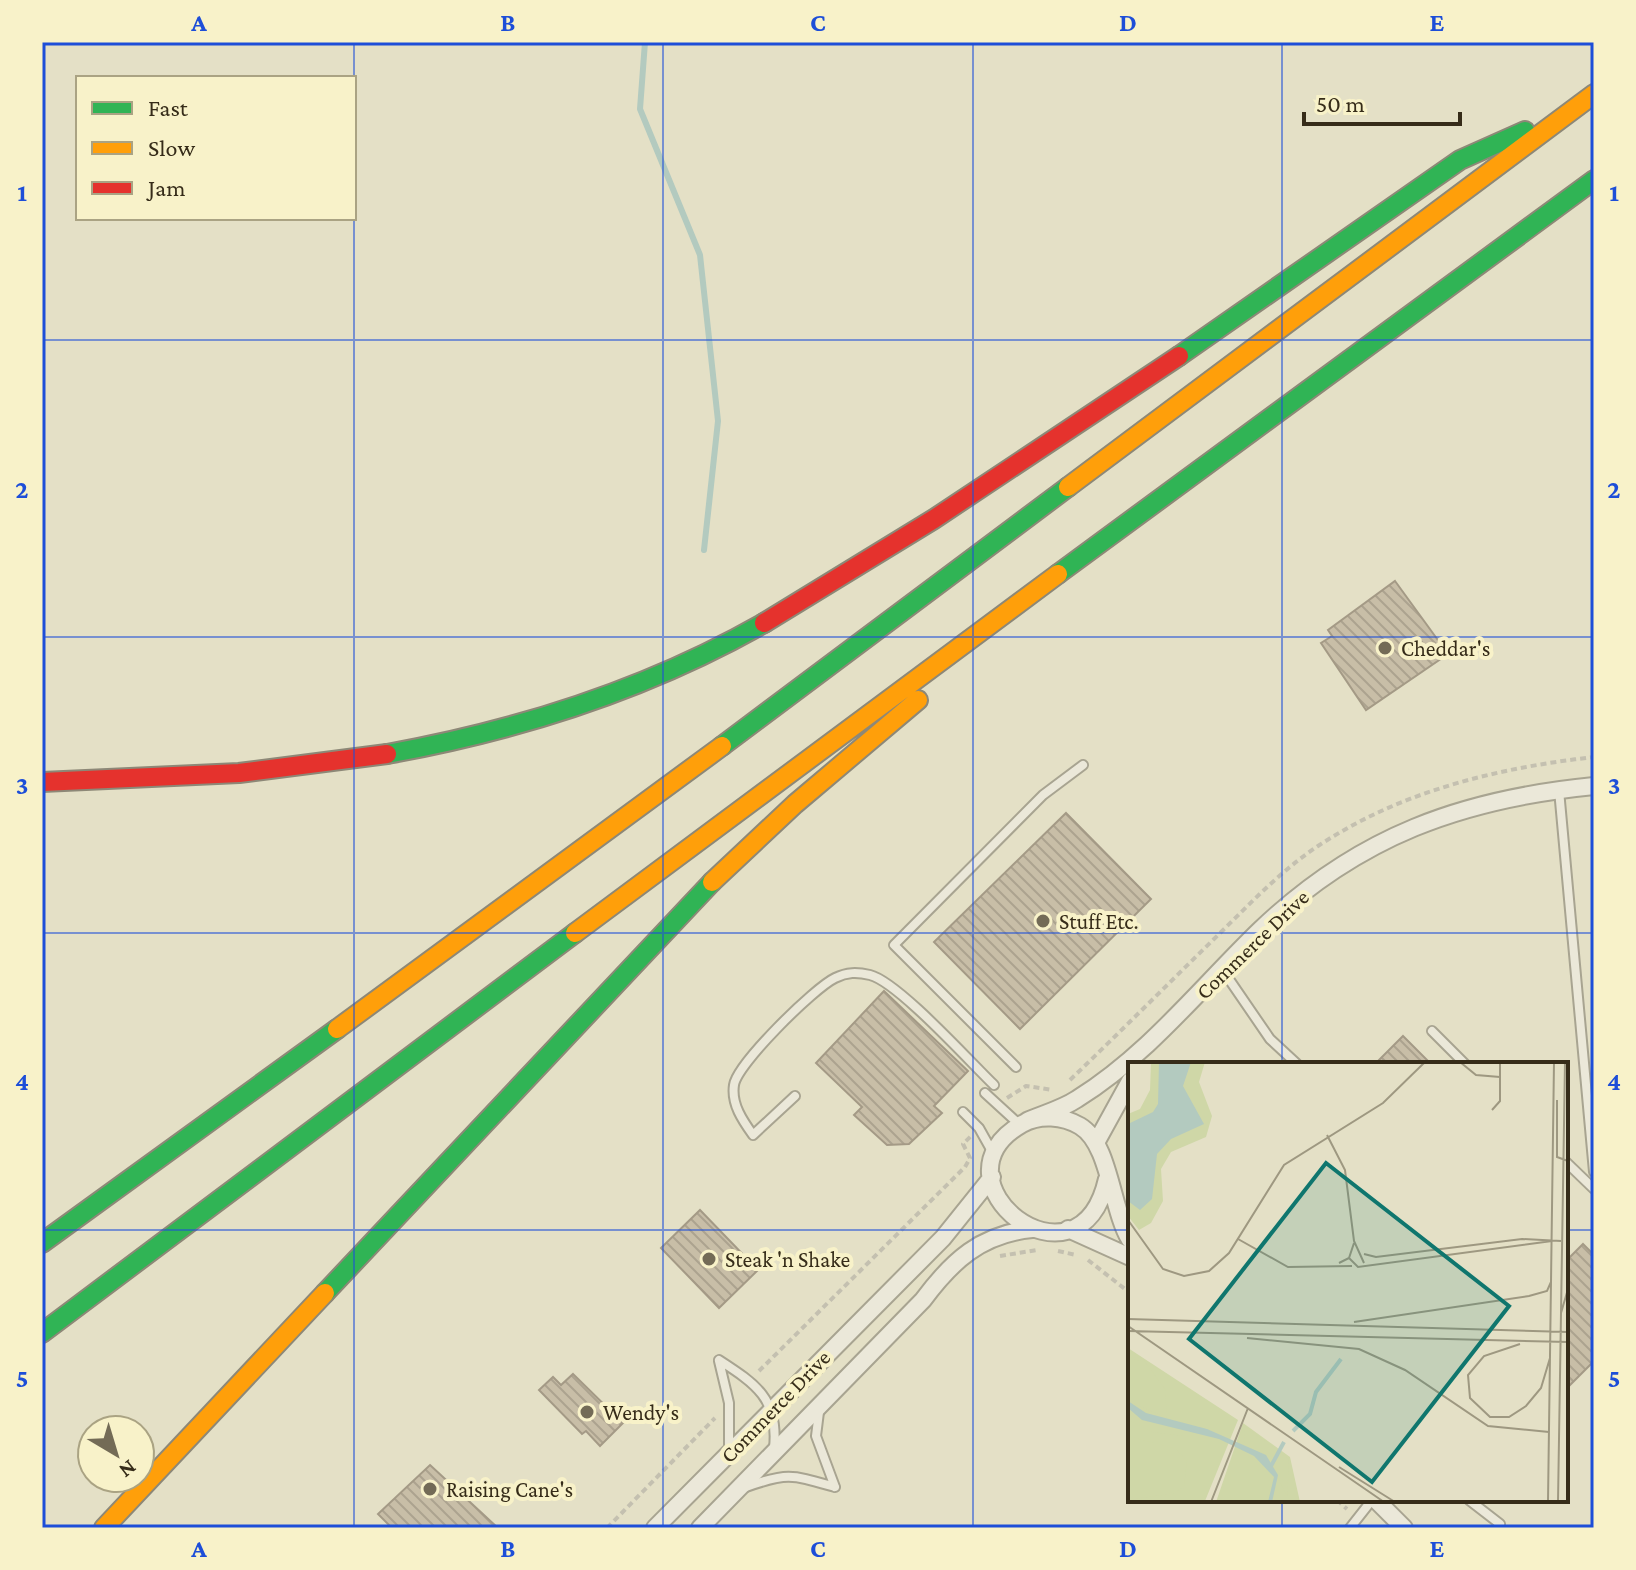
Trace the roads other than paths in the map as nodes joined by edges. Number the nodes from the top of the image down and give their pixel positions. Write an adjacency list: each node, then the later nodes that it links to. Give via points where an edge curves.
1 (1594, 94): 2 (highway)
2 (1574, 109): 6 (highway, via 1460,160 1056,442 842,577 648,681 561,713 378,757 229,776); 32 (highway, via 567,862)
3 (1594, 180): 4 (highway)
4 (1113, 533): 34 (highway); 43 (highway, via 718,875)
5 (1083, 765): 15 (lane, via 1043,795 894,945)
6 (42, 782)
7 (1594, 786): 8 (street, Commerce Drive)
8 (1559, 789): 9 (street, Commerce Drive, via 1499,798 1398,831 1306,890); 25 (lane)
9 (1222, 969): 11 (street, Commerce Drive); 13 (lane, via 1270,1039)
10 (1432, 1031): 14 (lane)
11 (1147, 1048): 12 (street); 21 (street, via 1075,1101)
12 (1140, 1062)
13 (1295, 1062)
14 (1463, 1062)
15 (1016, 1067)
16 (994, 1085): 19 (lane, via 885,981 854,972 832,979 810,999 741,1067 734,1084 741,1118 753,1135)
17 (1128, 1085): 22 (street)
18 (985, 1093): 21 (lane)
19 (795, 1096)
20 (963, 1112): 23 (lane)
21 (1024, 1123): 22 (street, via 1065,1119); 23 (street, via 1009,1133)
22 (1097, 1141): 27 (street)
23 (995, 1157): 26 (street)
24 (1568, 1164): 28 (lane)
25 (1594, 1172)
26 (992, 1177): 29 (street, via 1004,1209); 36 (street, Commerce Drive, via 943,1238)
27 (1107, 1179): 30 (street, via 1095,1209); 31 (street)
28 (1594, 1189)
29 (1032, 1229): 30 (street); 35 (street, Commerce Drive, via 1010,1231 968,1250)
30 (1068, 1229): 33 (street)
31 (1128, 1237)
32 (42, 1243)
33 (1128, 1256)
34 (42, 1333)
35 (822, 1404): 37 (street, Commerce Drive); 39 (lane, via 816,1436 835,1487 777,1475)
36 (772, 1408): 37 (lane); 38 (street, Commerce Drive); 38 (lane, via 750,1381 719,1360 731,1414)
37 (774, 1453): 39 (street, Commerce Drive)
38 (729, 1454): 44 (street, Commerce Drive)
39 (737, 1490): 45 (street, Commerce Drive)
40 (1372, 1502): 46 (lane)
41 (1376, 1502): 47 (street)
42 (1472, 1502): 48 (lane, via 1500,1524)
43 (104, 1528)
44 (655, 1528)
45 (700, 1528)
46 (1350, 1528)
47 (1404, 1528)
48 (1497, 1528)

